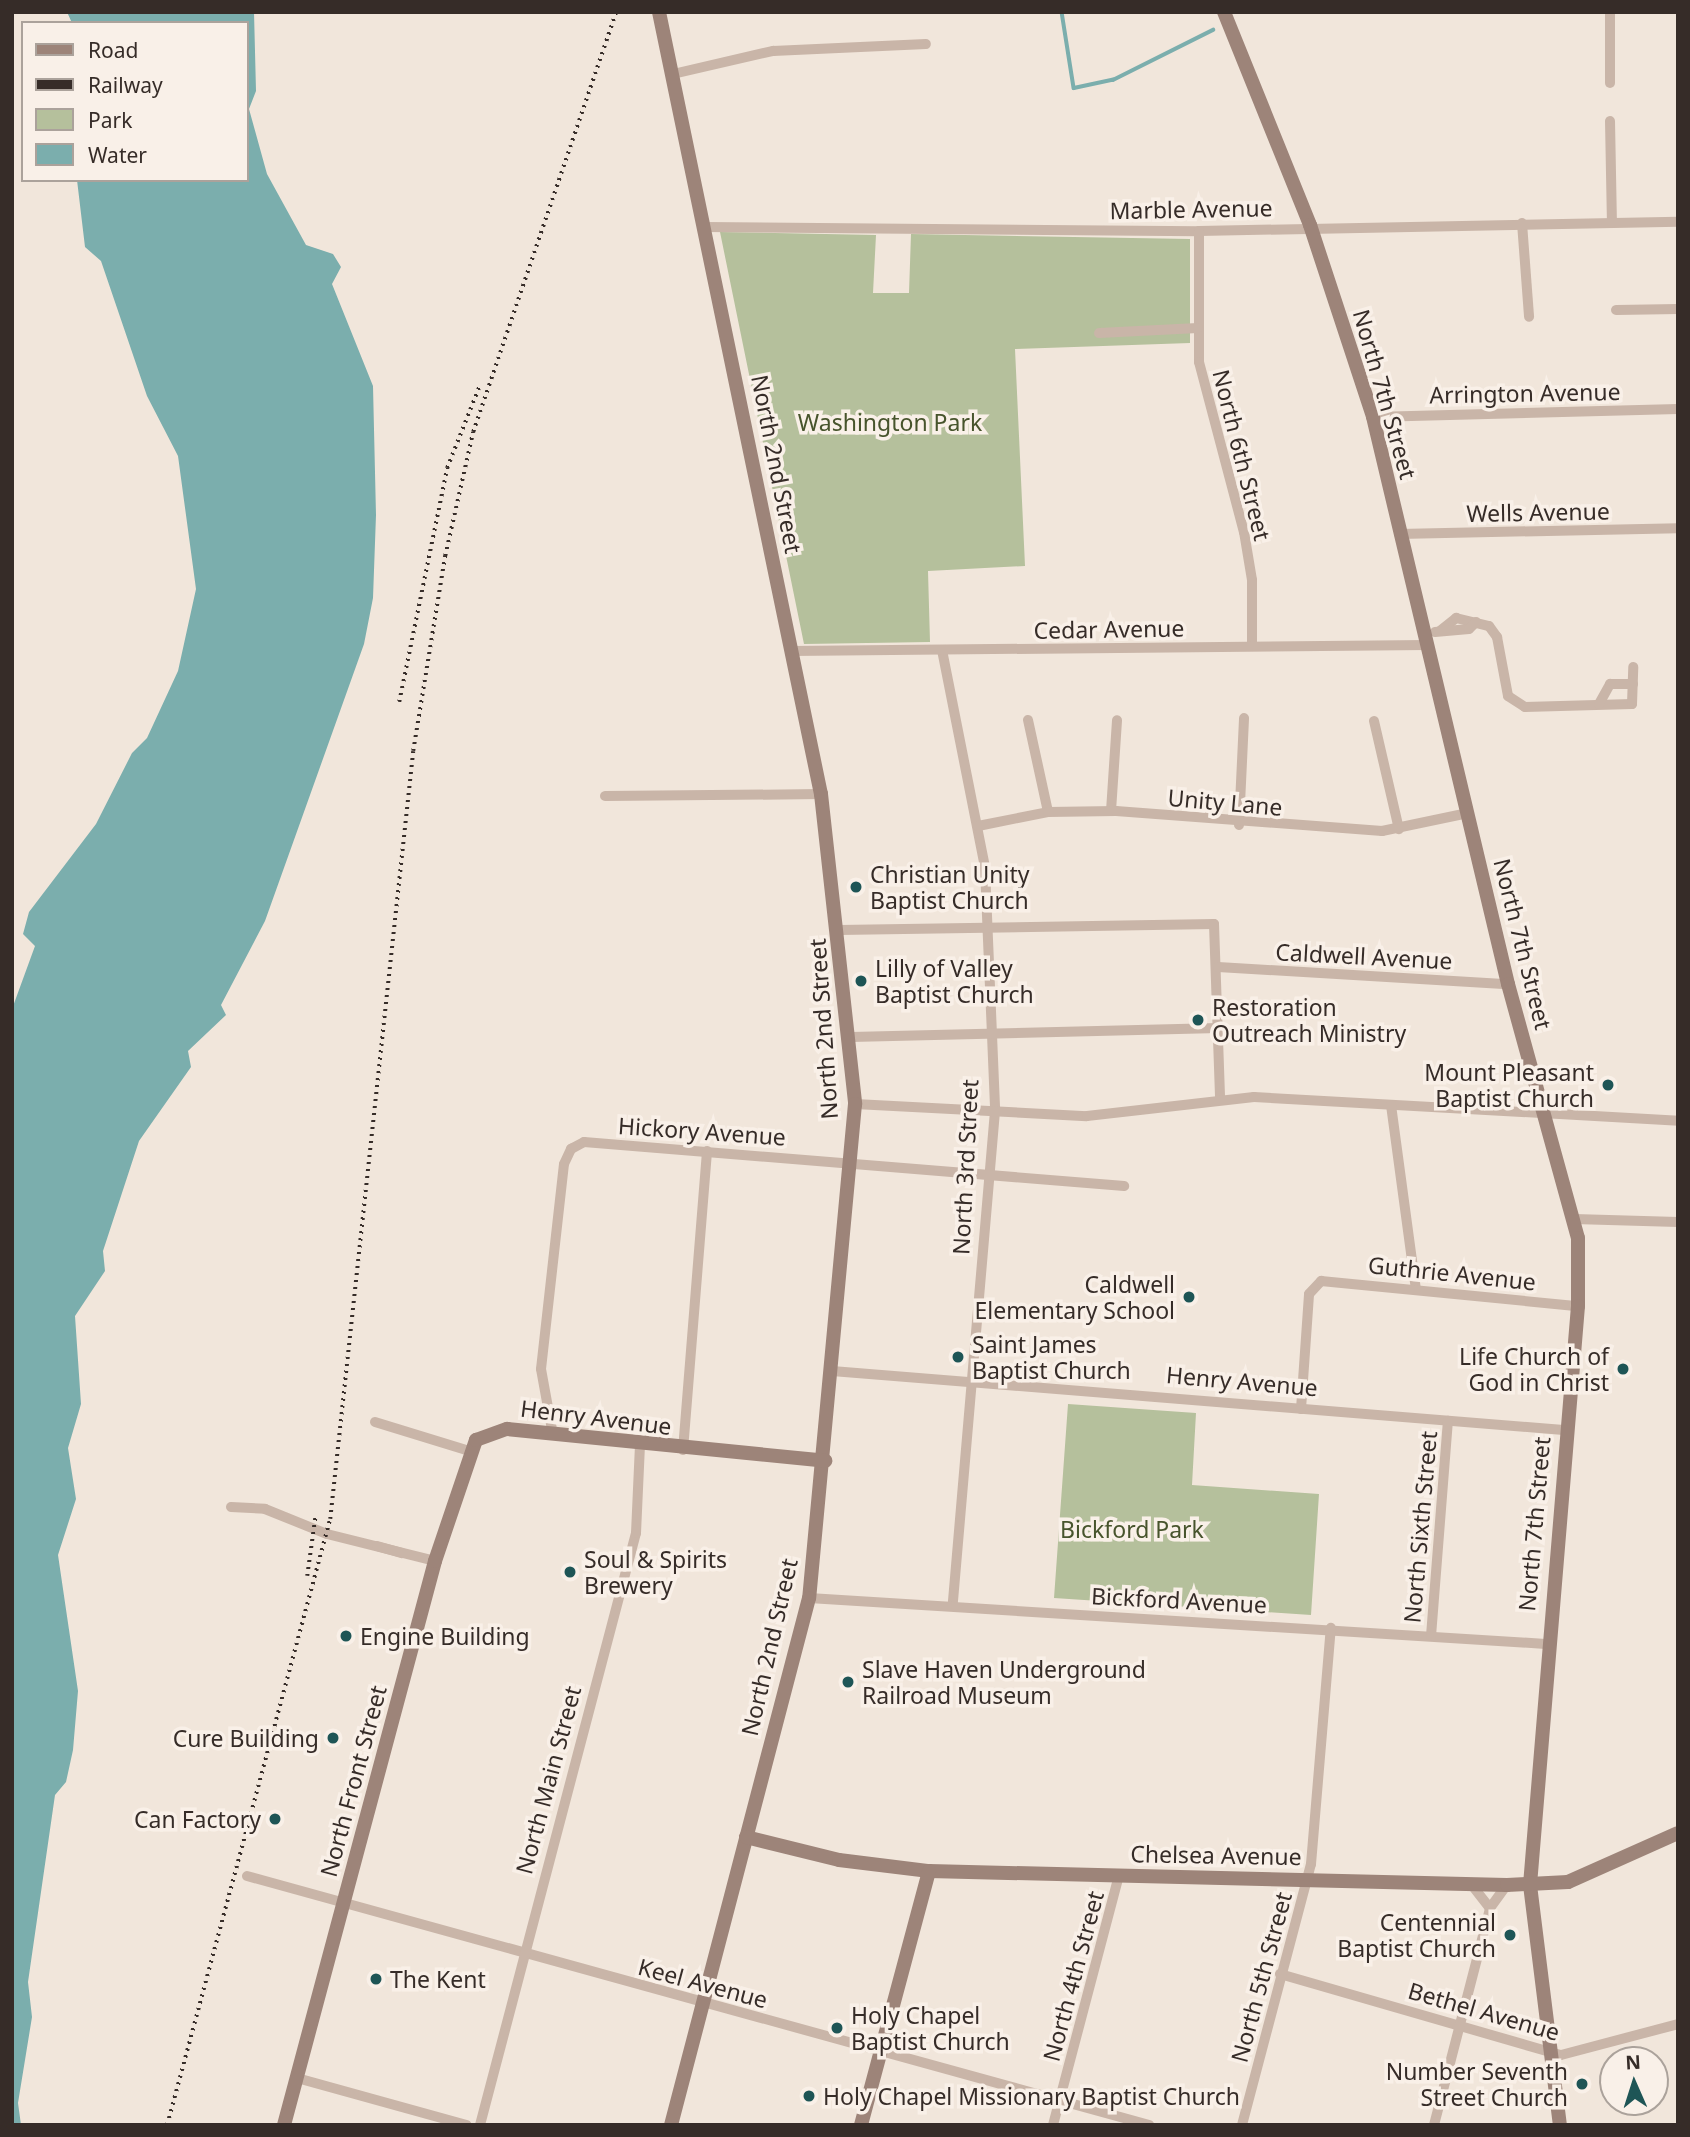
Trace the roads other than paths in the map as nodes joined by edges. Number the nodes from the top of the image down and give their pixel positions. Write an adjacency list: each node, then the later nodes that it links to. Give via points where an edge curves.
1 (659, 12): 5 (street, North 2nd Street)
2 (1224, 12): 11 (street, North 7th Street)
3 (1610, 12): 6 (street)
4 (926, 44): 5 (street, via 773,51)
5 (673, 74): 12 (street, North 2nd Street)
6 (1610, 83)
7 (1610, 121): 10 (street)
8 (1678, 222): 10 (street, Marble Avenue)
9 (1522, 223): 10 (street, Marble Avenue); 11 (street, Marble Avenue); 16 (street)
10 (1612, 223)
11 (1310, 226): 13 (street, Marble Avenue); 20 (street, North 7th Street)
12 (705, 227): 13 (street, Marble Avenue); 26 (street, North 2nd Street)
13 (1199, 231): 17 (street, North 6th Street)
14 (1678, 309): 15 (street)
15 (1616, 310)
16 (1529, 317)
17 (1198, 328): 18 (street); 24 (street, North 6th Street, via 1205,399 1252,580)
18 (1099, 333)
19 (1678, 409): 20 (street, Arrington Avenue)
20 (1373, 417): 22 (street, North 7th Street)
21 (1678, 528): 22 (street, Wells Avenue)
22 (1399, 534): 23 (street, North 7th Street)
23 (1425, 640): 24 (street, Cedar Avenue); 29 (street, Cedar Avenue, via 1440,631 1469,629 1476,622 1497,637 1511,701 1525,707); 38 (street, North 7th Street)
24 (1252, 646): 25 (street, Cedar Avenue)
25 (942, 650): 26 (street, Cedar Avenue); 40 (street, North 3rd Street)
26 (791, 651): 34 (street, North 2nd Street)
27 (1633, 667): 28 (street)
28 (1633, 684): 29 (street, via 1610,684); 29 (street, via 1632,704)
29 (1599, 704)
30 (1244, 718): 39 (street)
31 (1028, 720): 37 (street)
32 (1118, 720): 36 (street)
33 (1374, 721): 41 (street)
34 (821, 794): 35 (street); 43 (street, North 2nd Street)
35 (605, 796)
36 (1111, 811): 37 (street, Unity Lane); 39 (street, Unity Lane)
37 (1048, 812): 40 (street, Unity Lane)
38 (1468, 813): 41 (street, Unity Lane); 45 (street, North 7th Street)
39 (1239, 825): 41 (street, Unity Lane)
40 (978, 826): 42 (street, North 3rd Street)
41 (1399, 829)
42 (987, 926): 43 (street); 44 (street, via 1214,924); 47 (street, North 3rd Street)
43 (839, 930): 48 (street, North 2nd Street)
44 (1218, 967): 45 (street, Caldwell Avenue); 46 (street)
45 (1508, 984): 53 (street, North 7th Street)
46 (1219, 1028): 47 (street); 49 (street)
47 (990, 1034): 48 (street); 52 (street, North 3rd Street)
48 (851, 1037): 50 (street, North 2nd Street)
49 (1220, 1098): 51 (street); 52 (street, via 1087,1116)
50 (855, 1104): 52 (street); 56 (street, North 2nd Street)
51 (1391, 1105): 53 (street); 61 (street)
52 (995, 1111): 57 (street, North 3rd Street)
53 (1541, 1111): 54 (street); 59 (street, North 7th Street)
54 (1678, 1121)
55 (707, 1151): 56 (street, Hickory Avenue); 69 (street, Hickory Avenue, via 584,1142 571,1149 541,1369); 71 (street)
56 (851, 1162): 57 (street, Hickory Avenue); 63 (street, North 2nd Street)
57 (991, 1173): 58 (street, Hickory Avenue); 64 (street, North 3rd Street)
58 (1124, 1186)
59 (1573, 1219): 60 (street); 62 (street, North 7th Street)
60 (1678, 1222)
61 (1416, 1289): 62 (street, Guthrie Avenue); 65 (street, Guthrie Avenue, via 1321,1281 1310,1294)
62 (1578, 1306): 68 (street, North 7th Street)
63 (832, 1371): 64 (street, Henry Avenue); 73 (street, North 2nd Street)
64 (974, 1383): 65 (street, Henry Avenue); 77 (street, North 3rd Street)
65 (1301, 1409): 66 (street, Henry Avenue)
66 (1448, 1421): 68 (street, Henry Avenue); 79 (street, North Sixth Street)
67 (375, 1422): 72 (street)
68 (1564, 1430): 80 (street, North 7th Street)
69 (553, 1434): 70 (street, Henry Avenue); 72 (street, Henry Avenue, via 494,1430)
70 (640, 1444): 71 (street, Henry Avenue); 92 (street, North Main Street, via 636,1533)
71 (683, 1450): 73 (street, Henry Avenue)
72 (469, 1451): 75 (street, North Front Street)
73 (825, 1461): 76 (street, North 2nd Street)
74 (230, 1507): 75 (street, via 265,1509)
75 (435, 1561): 90 (street, North Front Street)
76 (809, 1598): 77 (street, Bickford Avenue); 82 (street, North 2nd Street)
77 (953, 1605): 78 (street, Bickford Avenue)
78 (1331, 1628): 79 (street, Bickford Avenue); 86 (street, North 5th Street)
79 (1431, 1636): 80 (street, Bickford Avenue)
80 (1546, 1644): 89 (street, North 7th Street)
81 (1678, 1833): 89 (street, Chelsea Avenue, via 1604,1870 1568,1882)
82 (746, 1837): 83 (street, Chelsea Avenue, via 839,1860); 94 (street, North 2nd Street)
83 (929, 1871): 85 (street, Chelsea Avenue); 97 (street)
84 (247, 1876): 90 (street, Keel Avenue)
85 (1119, 1876): 86 (street, Chelsea Avenue); 100 (street, North 4th Street)
86 (1307, 1879): 87 (street, Chelsea Avenue); 93 (street, North 5th Street)
87 (1471, 1884): 88 (street, Chelsea Avenue); 91 (street)
88 (1507, 1885): 89 (street, Chelsea Avenue); 91 (street)
89 (1530, 1885): 98 (street, North 7th Street)
90 (344, 1902): 92 (street, Keel Avenue); 99 (street, North Front Street)
91 (1490, 1908): 95 (street)
92 (521, 1952): 94 (street, Keel Avenue); 103 (street, North Main Street)
93 (1280, 1974): 95 (street, Bethel Avenue); 108 (street, North 5th Street)
94 (702, 2003): 97 (street, Keel Avenue); 104 (street, North 2nd Street)
95 (1457, 2023): 98 (street, Bethel Avenue); 109 (street)
96 (1678, 2024): 98 (street, Bethel Avenue)
97 (880, 2052): 100 (street, Keel Avenue); 105 (street)
98 (1549, 2053): 110 (street, North 7th Street)
99 (297, 2078): 101 (street, North Front Street); 102 (street)
100 (1060, 2101): 106 (street, North 4th Street); 107 (street, Keel Avenue)
101 (284, 2125)
102 (467, 2125)
103 (480, 2125)
104 (671, 2125)
105 (861, 2125)
106 (1053, 2125)
107 (1149, 2125)
108 (1242, 2125)
109 (1434, 2125)
110 (1560, 2125)

